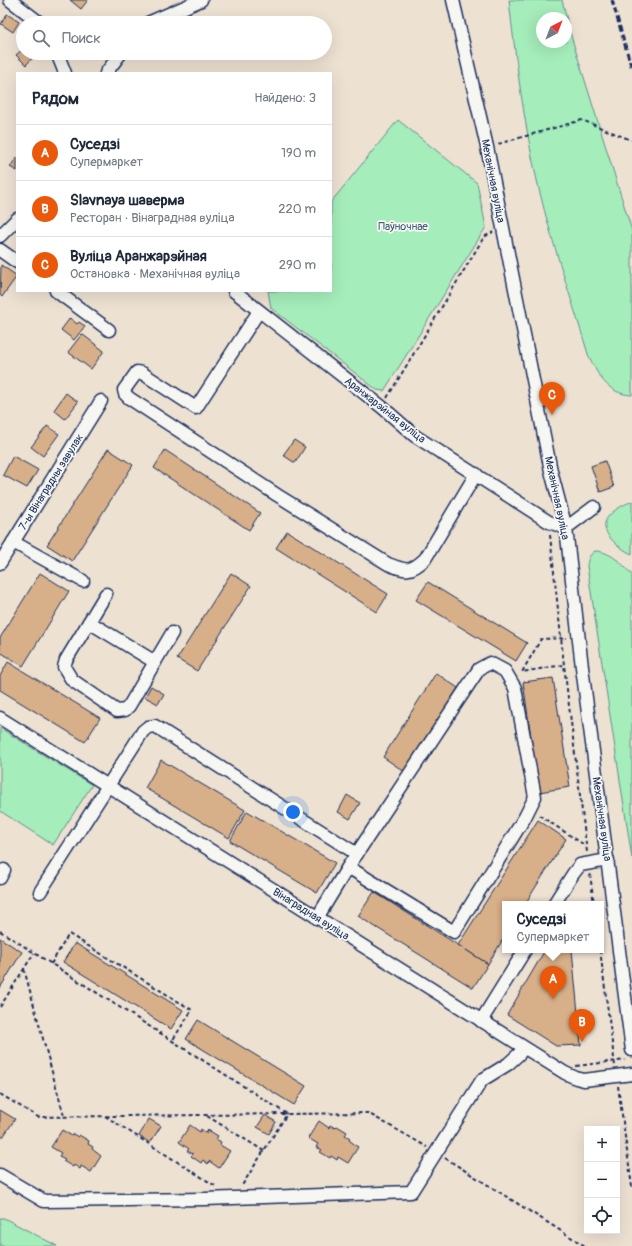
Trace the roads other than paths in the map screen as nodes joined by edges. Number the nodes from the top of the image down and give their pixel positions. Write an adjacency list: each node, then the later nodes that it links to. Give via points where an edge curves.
1 (10, 0): 4 (street)
2 (201, 0): 5 (street)
3 (453, 0): 21 (street, Механічная вуліца, via 487,147 551,471)
4 (31, 16)
5 (164, 16)
6 (60, 60): 8 (street)
7 (116, 60): 9 (street)
8 (65, 72)
9 (107, 72)
10 (16, 220): 11 (street)
11 (0, 236)
12 (0, 250): 13 (street)
13 (16, 261)
14 (57, 292): 17 (street)
15 (235, 292): 16 (street, Аранжарэйная вуліца)
16 (259, 311): 19 (street, Аранжарэйная вуліца, via 415,436); 19 (street, via 196,408 137,372 124,390 125,394 277,495 388,564 403,570 416,567 425,559)
17 (109, 330)
18 (101, 401): 22 (street, 7-ы Вінаградны завулак)
19 (476, 474): 21 (street, Аранжарэйная вуліца, via 549,522)
20 (594, 507): 21 (street)
21 (566, 528): 32 (street, Механічная вуліца)
22 (13, 542): 23 (street, 7-ы Вінаградны завулак); 24 (street)
23 (0, 563)
24 (83, 580)
25 (106, 594): 26 (street)
26 (89, 622): 28 (street); 28 (street, via 64,667 72,680 118,711 125,710)
27 (172, 633): 28 (street)
28 (155, 662)
29 (0, 718): 30 (street, Вінаградная вуліца)
30 (108, 786): 31 (street, via 143,731 155,726); 34 (street); 36 (street, Вінаградная вуліца)
31 (357, 854): 33 (street); 33 (street, via 479,669 490,663 504,671 515,688 535,797 454,932)
32 (608, 860): 35 (street, via 580,865); 40 (street, Механічная вуліца)
33 (348, 867): 36 (street)
34 (40, 892)
35 (556, 901)
36 (317, 918): 38 (street, Вінаградная вуліца)
37 (524, 953): 38 (street)
38 (482, 1021): 39 (street, Вінаградная вуліца)
39 (524, 1048): 41 (street, Вінаградная вуліца, via 565,1073 584,1080); 42 (street, via 508,1064 482,1080 410,1192 44,1201)
40 (629, 1055)
41 (632, 1074)
42 (0, 1175)

